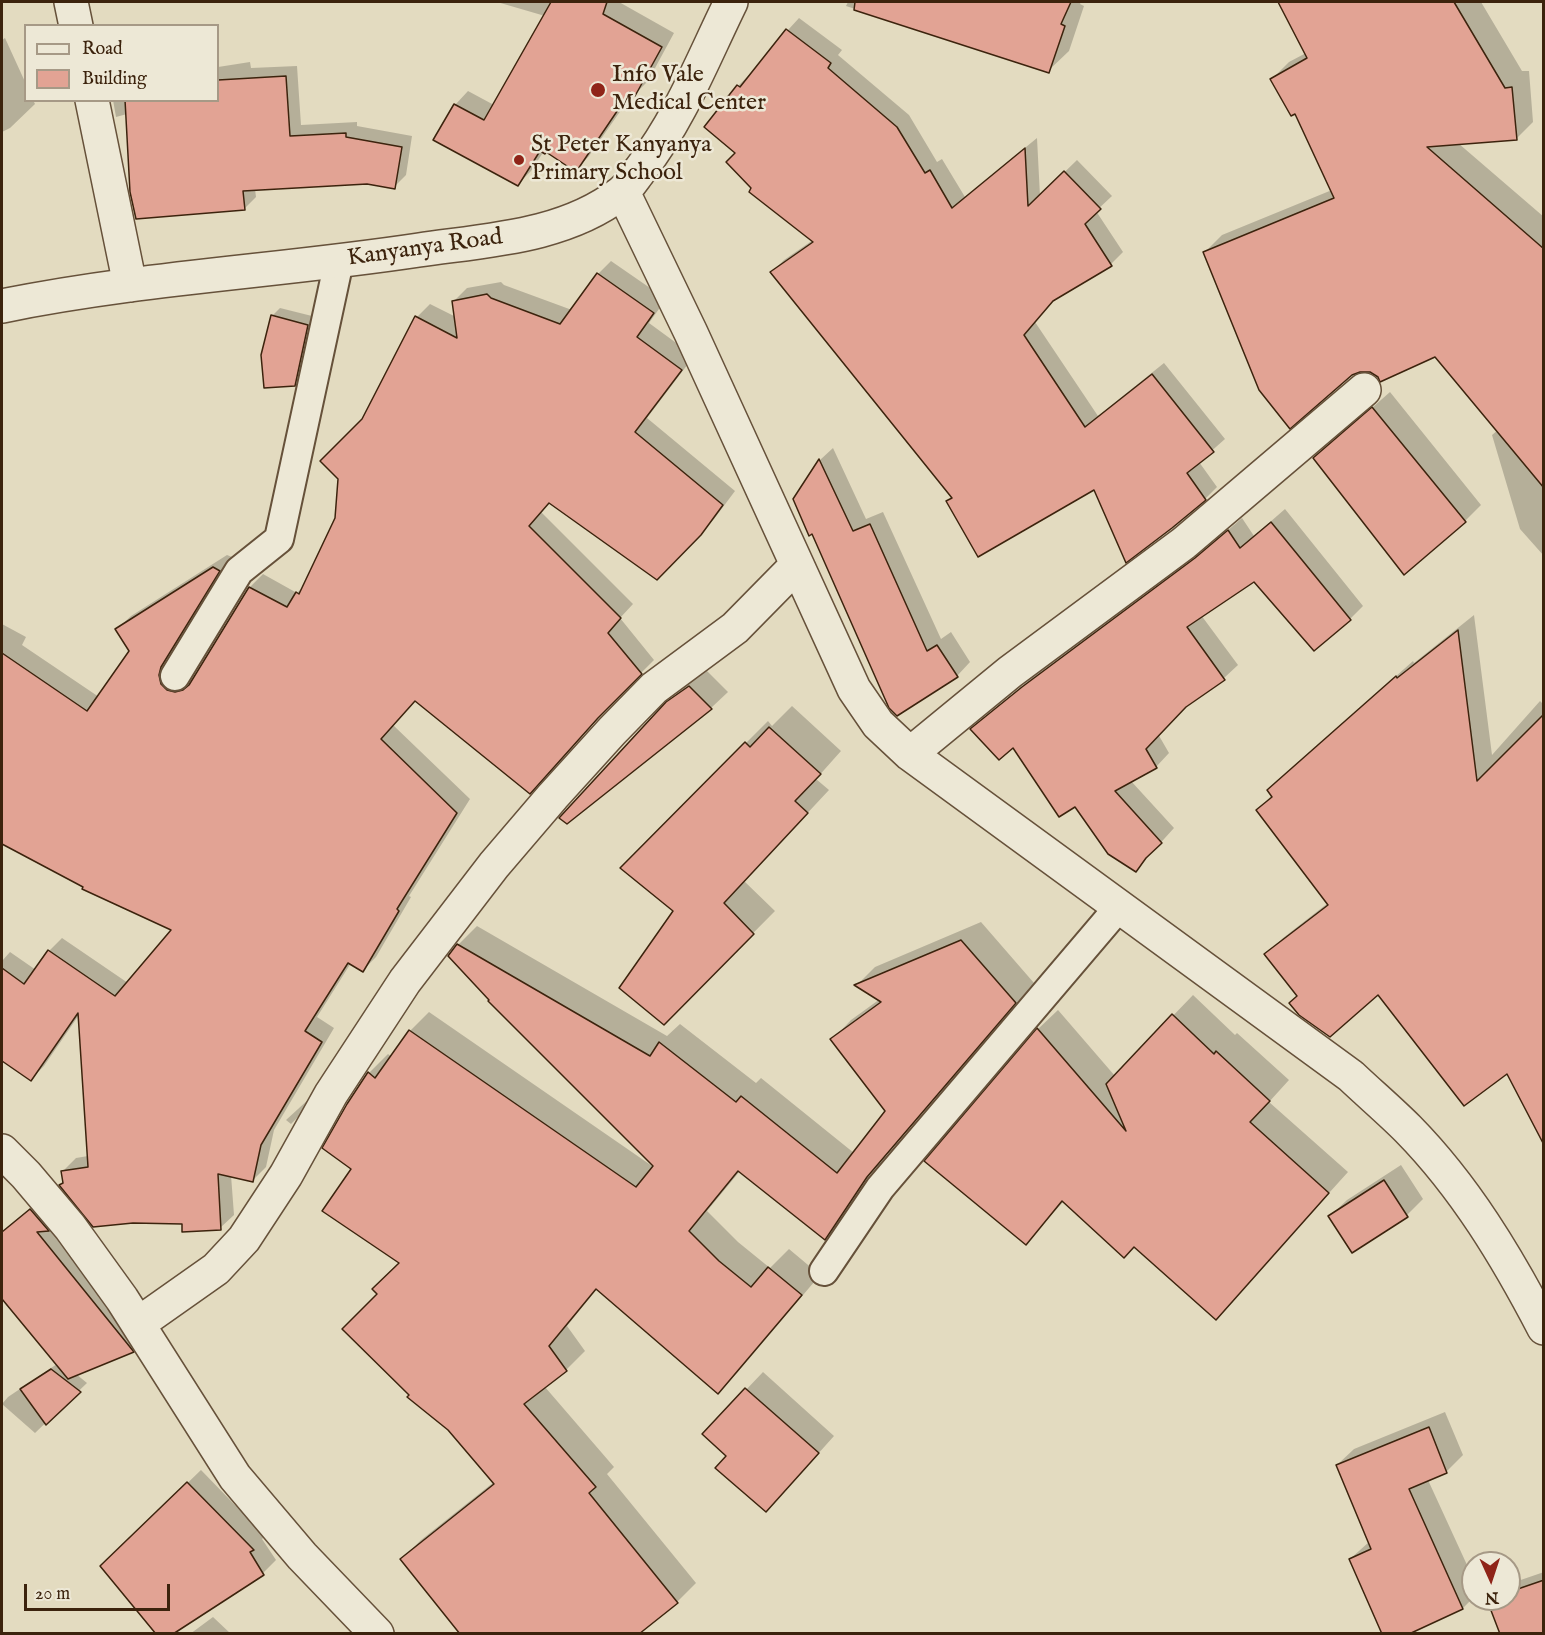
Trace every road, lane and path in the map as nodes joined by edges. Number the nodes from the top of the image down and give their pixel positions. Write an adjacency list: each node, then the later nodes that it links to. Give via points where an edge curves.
1 (71, 2): 3 (street)
2 (731, 2): 5 (street, Kanyanya Road, via 676,117)
3 (76, 24)
4 (92, 102): 7 (street)
5 (623, 192): 6 (street, Kanyanya Road, via 582,218 528,234); 10 (street)
6 (339, 261): 7 (street, Kanyanya Road); 11 (lane, via 279,538 239,571)
7 (130, 285): 8 (street, Kanyanya Road)
8 (2, 306)
9 (1364, 390): 12 (street, via 1184,543 1010,672)
10 (797, 565): 12 (street, via 854,689 878,724); 16 (street, via 735,628 654,688 553,796 405,981 244,1239 216,1269)
11 (175, 676)
12 (910, 754): 13 (street)
13 (1119, 907): 15 (lane, via 880,1188); 17 (street, via 1351,1076 1408,1129 1488,1229)
14 (2, 1151): 16 (street, via 70,1227)
15 (824, 1271)
16 (138, 1324): 18 (street, via 235,1477)
17 (1544, 1328)
18 (376, 1634)

